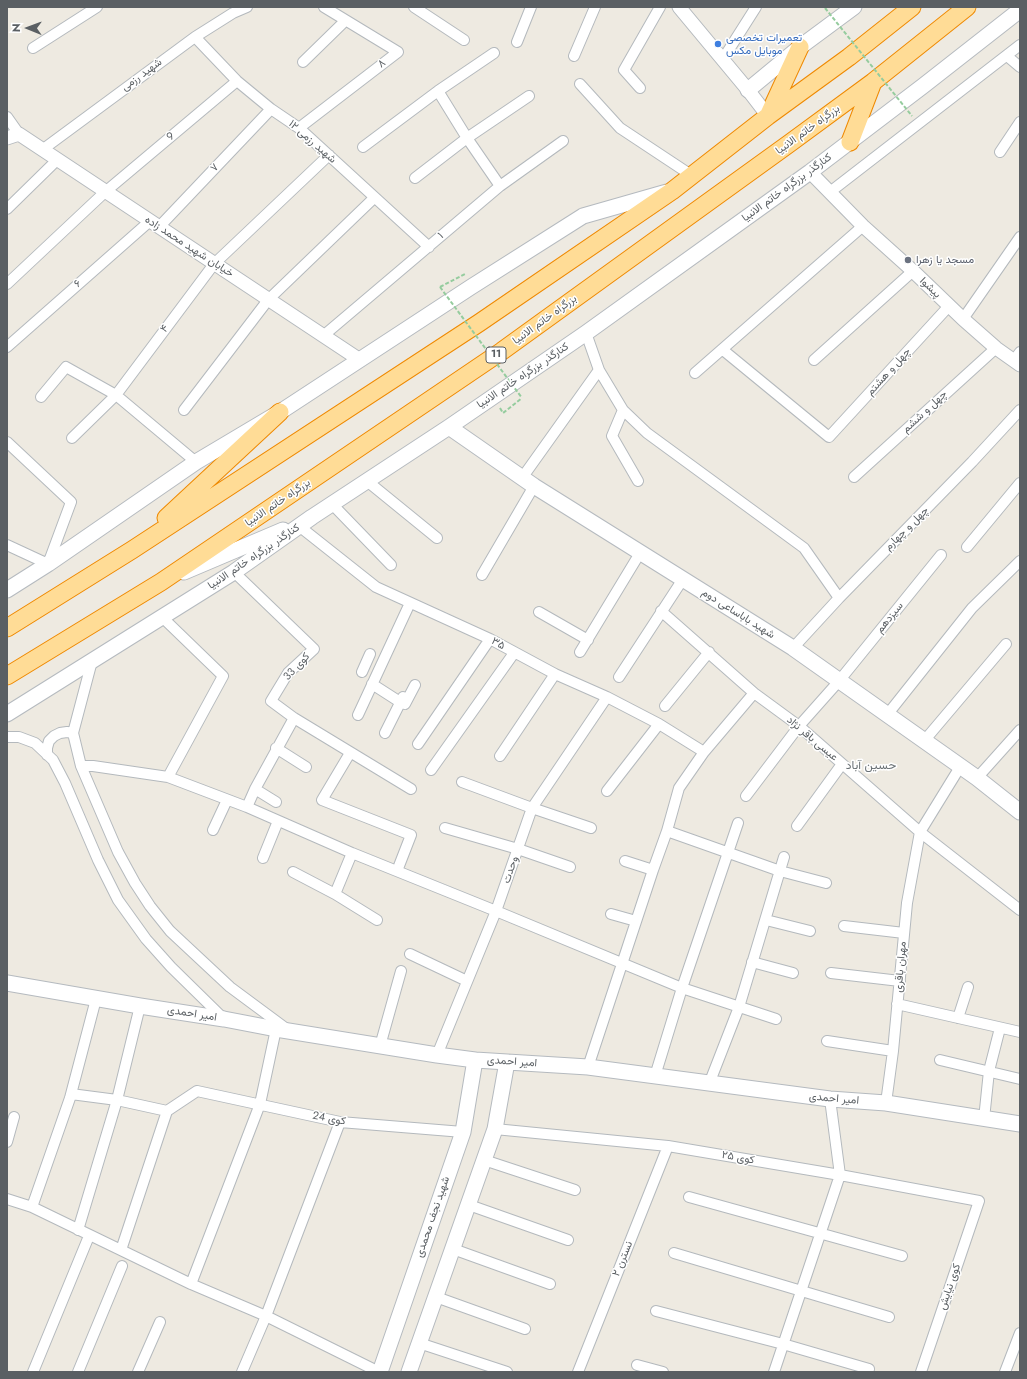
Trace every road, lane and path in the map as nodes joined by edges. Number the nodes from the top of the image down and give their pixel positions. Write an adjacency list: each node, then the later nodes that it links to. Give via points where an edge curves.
1 (97, 7): 22 (street)
2 (247, 7): 14 (street, شهید رزمی)
3 (324, 7): 16 (street, ۸)
4 (414, 7): 18 (street)
5 (531, 7): 19 (street)
6 (595, 7): 24 (street)
7 (660, 7): 32 (street, via 624,70)
8 (679, 7): 26 (street)
9 (756, 7): 26 (street)
10 (854, 7): 21 (main road)
11 (912, 7): 37 (highway)
12 (967, 7): 30 (highway, بزرگراه خاتم الانبیا / 11)
13 (826, 8): 38 (path, bridge)
14 (231, 10): 17 (street, شهید رزمی)
15 (1020, 10): 45 (main road, کنارگذر بزرگراه خاتم الانبیا)
16 (345, 21): 27 (street); 41 (street, ۸, via 398,52)
17 (195, 36): 29 (street, شهید رزمی ۱۲); 47 (street, شهید رزمی)
18 (464, 40)
19 (517, 42)
20 (1020, 45): 25 (street)
21 (800, 47): 33 (main road); 37 (highway)
22 (33, 48)
23 (494, 53): 34 (street)
24 (574, 56)
25 (1007, 56): 28 (street); 57 (street)
26 (723, 59): 33 (street)
27 (303, 62)
28 (1020, 67)
29 (237, 82): 36 (street, شهید رزمی ۱۲); 56 (street, 9)
30 (873, 82): 45 (highway); 112 (highway, بزرگراه خاتم الانبیا / 11, via 502,351)
31 (580, 84): 52 (street, via 620,128)
32 (640, 88)
33 (748, 90): 37 (street)
34 (438, 91): 43 (street); 46 (street)
35 (529, 96): 43 (street)
36 (271, 109): 41 (street, شهید رزمی ۱۲); 60 (street, ۷)
37 (768, 116): 52 (highway)
38 (912, 116)
39 (7, 117): 42 (street)
40 (1020, 122): 48 (street)
41 (299, 128): 49 (street, شهید رزمی ۱۲)
42 (13, 136): 47 (street, خیابان شهید محمد زاده)
43 (467, 138): 53 (street); 54 (street)
44 (564, 141): 54 (street, ۱)
45 (850, 142): 51 (main road, کنارگذر بزرگراه خاتم الانبیا)
46 (363, 147)
47 (42, 150): 50 (street, خیابان شهید محمد زاده)
48 (1000, 152)
49 (329, 156): 58 (street, شهید رزمی ۱۲); 64 (street, ۴)
50 (57, 160): 56 (street, خیابان شهید محمد زاده); 59 (street)
51 (810, 172): 57 (street, پیشوا); 71 (main road, کنارگذر بزرگراه خاتم الانبیا)
52 (691, 176): 55 (highway)
53 (415, 178)
54 (500, 186): 63 (street, ۱)
55 (672, 191): 77 (main road, via 583,216); 103 (highway, via 479,323)
56 (106, 192): 60 (street, خیابان شهید محمد زاده); 67 (street)
57 (830, 192): 61 (street, پیشوا)
58 (374, 198): 63 (street, شهید رزمی ۱۲); 68 (street)
59 (7, 209)
60 (154, 224): 64 (street, خیابان شهید محمد زاده); 73 (street, ۶)
61 (863, 226): 65 (street, پیشوا); 75 (street)
62 (1020, 237): 70 (street)
63 (428, 247): 72 (street, ۱)
64 (214, 264): 68 (street, خیابان شهید محمد زاده); 81 (street, ۴)
65 (912, 271): 69 (street, پیشوا); 78 (street)
66 (466, 273): 87 (path, bridge, via 440,287 522,398)
67 (7, 284)
68 (268, 300): 72 (street, خیابان شهید محمد زاده); 83 (street)
69 (949, 306): 70 (street, پیشوا); 75 (street, چهل و هشتم, via 829,437)
70 (963, 319): 74 (street, پیشوا)
71 (586, 334): 79 (street); 88 (main road, کنارگذر بزرگراه خاتم الانبیا)
72 (323, 336): 77 (street, خیابان شهید محمد زاده)
73 (7, 347)
74 (996, 348): 76 (street, پیشوا); 92 (street, چهل و ششم)
75 (723, 350): 80 (street)
76 (1018, 359)
77 (360, 360): 86 (main road)
78 (814, 360)
79 (599, 370): 84 (street); 95 (street)
80 (695, 374)
81 (116, 395): 82 (street, via 66,367); 89 (street, ۴); 91 (street)
82 (41, 397)
83 (184, 410)
84 (623, 410): 94 (street, via 612,436); 114 (street, via 647,433 804,548)
85 (1020, 410): 114 (street, چهل و چهارم)
86 (280, 412): 91 (main road); 103 (highway)
87 (503, 412)
88 (449, 427): 93 (main road, کنارگذر بزرگراه خاتم الانبیا); 95 (main road, شهید باباساعی دوم)
89 (72, 438)
90 (7, 442): 107 (street, via 71,502)
91 (196, 462): 107 (main road)
92 (854, 477)
93 (367, 481): 97 (main road, کنارگذر بزرگراه خاتم الانبیا); 100 (street)
94 (638, 481)
95 (528, 482): 104 (main road, شهید باباساعی دوم); 110 (street)
96 (1020, 483): 102 (street)
97 (332, 504): 98 (main road, کنارگذر بزرگراه خاتم الانبیا); 108 (street)
98 (312, 517): 99 (main road, کنارگذر بزرگراه خاتم الانبیا); 112 (main road)
99 (299, 526): 109 (main road, کنارگذر بزرگراه خاتم الانبیا); 115 (street, ۳۵, via 376,587)
100 (438, 538)
101 (7, 545): 107 (street)
102 (967, 547)
103 (132, 550): 119 (highway)
104 (640, 553): 111 (main road, شهید باباساعی دوم); 121 (street)
105 (941, 555): 133 (street, سیزدهم)
106 (1020, 561): 141 (street, via 972,608)
107 (48, 564): 113 (main road)
108 (391, 565)
109 (234, 572): 118 (main road, کنارگذر بزرگراه خاتم الانبیا); 142 (street, کوی 33, via 314,649 288,673 271,701)
110 (482, 575)
111 (683, 579): 116 (street); 123 (main road, شهید باباساعی دوم)
112 (161, 582): 130 (highway, بزرگراه خاتم الانبیا / 11)
113 (7, 590)
114 (839, 598): 123 (street, چهل و چهارم)
115 (410, 603): 120 (street, ۳۵); 132 (street)
116 (661, 611): 125 (street, عیسی باقر نژاد); 131 (street)
117 (539, 612): 121 (street)
118 (162, 617): 128 (main road, کنارگذر بزرگراه خاتم الانبیا); 161 (street, via 223,676)
119 (7, 628)
120 (490, 639): 126 (street, ۳۵); 150 (street)
121 (588, 640): 124 (street)
122 (1006, 644): 149 (street)
123 (793, 648): 133 (main road, شهید باباساعی دوم)
124 (580, 652)
125 (709, 652): 135 (street, عیسی باقر نژاد); 138 (street)
126 (514, 653): 129 (street, ۳۵); 160 (street)
127 (370, 654): 132 (street, via 360,671)
128 (92, 661): 139 (main road, کنارگذر بزرگراه خاتم الانبیا); 146 (street)
129 (555, 674): 136 (street, ۳۵); 155 (street)
130 (7, 676)
131 (619, 677)
132 (374, 681): 137 (street); 140 (street)
133 (839, 681): 141 (main road, شهید باباساعی دوم); 144 (street, سیزدهم)
134 (415, 685): 137 (street, via 405,704)
135 (754, 693): 144 (street, عیسی باقر نژاد); 152 (street)
136 (607, 697): 143 (street, ۳۵); 171 (street, وحدت)
137 (402, 698): 147 (street)
138 (665, 706)
139 (7, 714)
140 (358, 715)
141 (887, 715): 149 (main road, شهید باباساعی دوم)
142 (294, 718): 151 (street); 153 (street, کوی 33)
143 (659, 724): 152 (street, ۳۵); 166 (street)
144 (799, 726): 156 (street, عیسی باقر نژاد); 167 (street, سیزدهم)
145 (1020, 730): 162 (street)
146 (73, 733): 154 (street, via 60,733 54,736 49,741); 157 (street)
147 (385, 733)
148 (7, 737): 154 (street, via 19,737 35,743)
149 (924, 741): 159 (main road, شهید باباساعی دوم)
150 (418, 744)
151 (276, 748): 158 (street); 164 (street)
152 (704, 752): 179 (street, via 679,788)
153 (350, 753): 165 (street, کوی 33); 189 (street, via 322,800 411,835)
154 (47, 755): 219 (street, via 53,760 65,783 118,900 146,939)
155 (500, 756)
156 (842, 764): 175 (street); 180 (street, عیسی باقر نژاد)
157 (81, 766): 161 (street); 222 (street, via 122,858 146,900 170,931 230,987)
158 (306, 767)
159 (960, 767): 162 (main road, شهید باباساعی دوم); 180 (street)
160 (431, 770)
161 (168, 777): 168 (street)
162 (977, 778): 172 (main road, شهید باباساعی دوم)
163 (462, 782): 171 (street)
164 (255, 789): 169 (street); 170 (street)
165 (411, 789)
166 (607, 791)
167 (746, 796)
168 (226, 800): 170 (street); 178 (street)
169 (276, 802)
170 (247, 807): 173 (street)
171 (532, 808): 177 (street); 181 (street, وحدت)
172 (1020, 812)
173 (278, 821): 183 (street); 185 (street)
174 (738, 822): 182 (street)
175 (797, 826)
176 (445, 828): 181 (street)
177 (591, 828)
178 (213, 830)
179 (668, 830): 182 (street); 188 (street)
180 (920, 832): 194 (street, عیسی باقر نژاد); 202 (street, مهران باقری)
181 (518, 849): 187 (street); 195 (street, وحدت)
182 (728, 852): 190 (street); 213 (street)
183 (352, 853): 189 (street); 193 (street)
184 (784, 857): 190 (street)
185 (263, 858)
186 (625, 861): 188 (street)
187 (570, 867)
188 (653, 870): 199 (street)
189 (397, 871): 195 (street)
190 (780, 871): 192 (street); 198 (street)
191 (292, 872): 193 (street)
192 (826, 883)
193 (335, 894): 197 (street)
194 (1020, 910)
195 (496, 911): 205 (street); 209 (street, وحدت)
196 (611, 914): 199 (street)
197 (376, 920)
198 (766, 920): 201 (street); 204 (street)
199 (636, 921): 205 (street)
200 (844, 926): 202 (street)
201 (810, 931)
202 (904, 933): 210 (street, مهران باقری)
203 (410, 954): 209 (street)
204 (752, 962): 207 (street); 217 (street)
205 (623, 964): 213 (street); 231 (street)
206 (401, 971): 225 (street)
207 (792, 973)
208 (831, 973): 210 (street)
209 (467, 981): 227 (street, وحدت)
210 (900, 981): 215 (street, مهران باقری)
211 (7, 983): 214 (main road, امیر احمدی)
212 (968, 987): 218 (street)
213 (682, 988): 217 (street); 233 (street)
214 (96, 999): 216 (main road, امیر احمدی); 236 (street)
215 (897, 1004): 218 (street); 226 (street, مهران باقری)
216 (140, 1006): 219 (main road, امیر احمدی); 238 (street)
217 (739, 1007): 220 (street); 235 (street)
218 (958, 1018): 221 (street)
219 (224, 1019): 222 (main road, امیر احمدی)
220 (776, 1019)
221 (1000, 1028): 223 (street); 232 (street)
222 (283, 1030): 225 (main road, امیر احمدی); 240 (street)
223 (1020, 1032)
224 (827, 1041): 226 (street)
225 (380, 1046): 227 (main road, امیر احمدی)
226 (893, 1051): 239 (street, مهران باقری)
227 (437, 1055): 228 (main road, امیر احمدی)
228 (475, 1060): 230 (main road, امیر احمدی); 247 (main road, شهید نجف محمدی)
229 (940, 1060): 232 (street)
230 (507, 1062): 231 (main road, امیر احمدی); 246 (main road)
231 (588, 1068): 233 (main road, امیر احمدی)
232 (989, 1070): 234 (street); 243 (street)
233 (655, 1076): 235 (main road, امیر احمدی)
234 (1020, 1079)
235 (709, 1084): 237 (main road, امیر احمدی)
236 (71, 1094): 238 (street); 257 (street)
237 (830, 1099): 239 (main road, امیر احمدی); 251 (street)
238 (117, 1100): 241 (street); 258 (street)
239 (886, 1103): 243 (main road, امیر احمدی)
240 (260, 1104): 241 (street, کوی 24, via 197,1091); 244 (street, کوی 24); 267 (street)
241 (167, 1111): 263 (street)
242 (14, 1117): 248 (street)
243 (984, 1119): 245 (main road, امیر احمدی)
244 (340, 1122): 247 (street, کوی 24); 272 (street)
245 (1020, 1124)
246 (496, 1129): 249 (street, کوی ۲۵); 250 (main road)
247 (463, 1132): 285 (main road, شهید نجف محمدی)
248 (7, 1142)
249 (668, 1146): 251 (street, کوی ۲۵); 288 (street, نسترن ۲)
250 (484, 1160): 252 (street); 256 (main road)
251 (840, 1175): 255 (street, کوی ۲۵); 259 (street)
252 (575, 1190)
253 (689, 1197): 259 (street)
254 (7, 1199): 257 (street)
255 (979, 1202): 291 (street, کوی نیایش)
256 (469, 1205): 261 (street); 262 (main road)
257 (32, 1207): 258 (street)
258 (78, 1230): 260 (street)
259 (820, 1234): 265 (street); 269 (street)
260 (89, 1236): 263 (street); 281 (street)
261 (568, 1240)
262 (452, 1249): 268 (street); 270 (main road)
263 (121, 1250): 267 (street)
264 (674, 1253): 269 (street)
265 (902, 1256)
266 (122, 1266): 282 (street)
267 (191, 1284): 272 (street)
268 (550, 1284)
269 (801, 1290): 273 (street); 278 (street)
270 (436, 1297): 275 (street); 277 (main road)
271 (656, 1311): 278 (street)
272 (266, 1316): 284 (street); 285 (street)
273 (889, 1317)
274 (160, 1322): 283 (street)
275 (525, 1329)
276 (1019, 1337): 292 (street)
277 (419, 1343): 286 (main road); 287 (street)
278 (783, 1344): 280 (street); 290 (street)
279 (637, 1365): 289 (street)
280 (869, 1369)
281 (33, 1372)
282 (78, 1372)
283 (138, 1372)
284 (242, 1372)
285 (379, 1372)
286 (409, 1372)
287 (507, 1372)
288 (578, 1372)
289 (663, 1372)
290 (774, 1372)
291 (921, 1372)
292 (1005, 1372)

